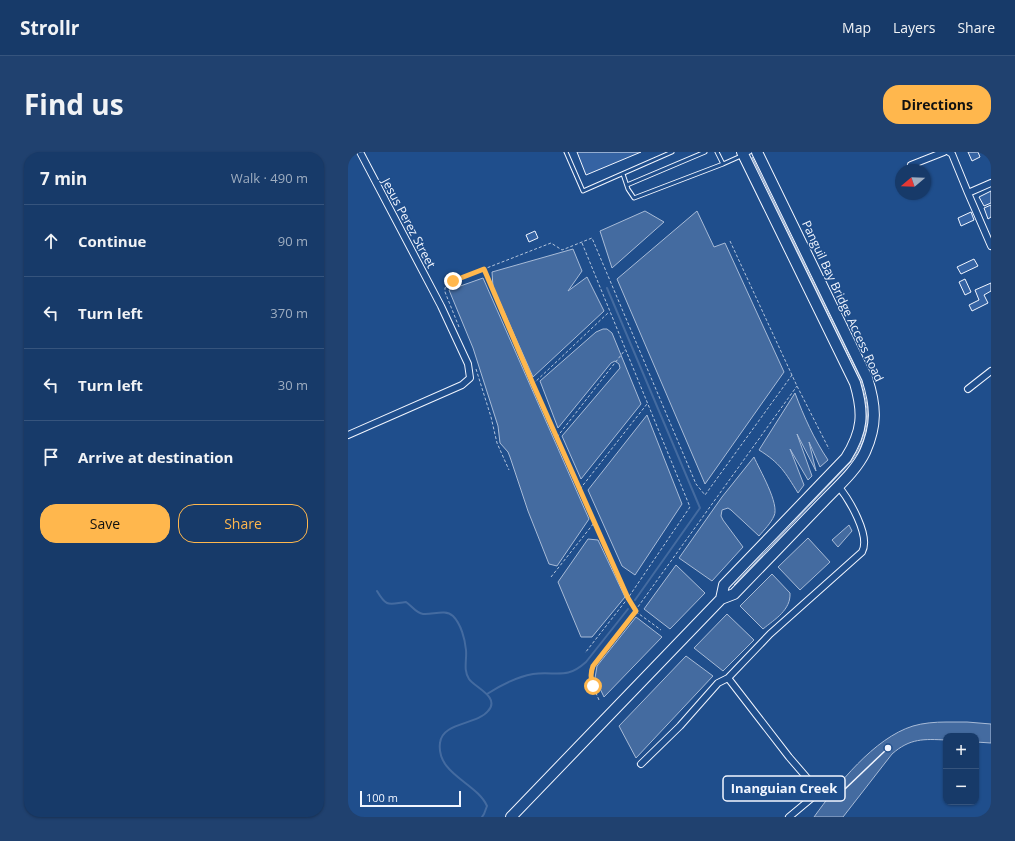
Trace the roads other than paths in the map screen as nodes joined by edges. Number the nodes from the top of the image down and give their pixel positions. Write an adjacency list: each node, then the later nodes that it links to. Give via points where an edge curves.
1 (360, 152): 19 (street, Jesus Perez Street, via 441,306 468,364 470,378 462,385)
2 (566, 152): 12 (lane, via 583,191)
3 (672, 152): 12 (lane)
4 (704, 152): 14 (lane)
5 (717, 152): 10 (lane)
6 (757, 152): 20 (highway, Panguil Bay Bridge Access Road, via 860,362 872,394 874,409 870,440 856,466)
7 (944, 152): 11 (street)
8 (949, 152): 15 (street)
9 (745, 153): 10 (lane); 21 (highway, Panguil Bay Bridge Access Road, via 852,378 861,409 857,436 846,458 724,585)
10 (723, 164): 14 (lane, via 637,198 632,196)
11 (914, 164)
12 (623, 174): 14 (lane)
13 (991, 183): 15 (street)
14 (627, 185)
15 (968, 193): 16 (street)
16 (991, 245)
17 (991, 371): 18 (street)
18 (968, 389)
19 (348, 435)
20 (838, 486): 21 (highway, Panguil Bay Bridge Access Road, via 734,594); 22 (street, via 852,506 862,532 862,552 770,634)
21 (720, 599): 24 (highway, Panguil Bay Bridge Access Road)
22 (728, 678): 23 (street, via 714,687 686,721); 25 (street, via 816,790 813,797)
23 (641, 764)
24 (511, 817)
25 (789, 817)

